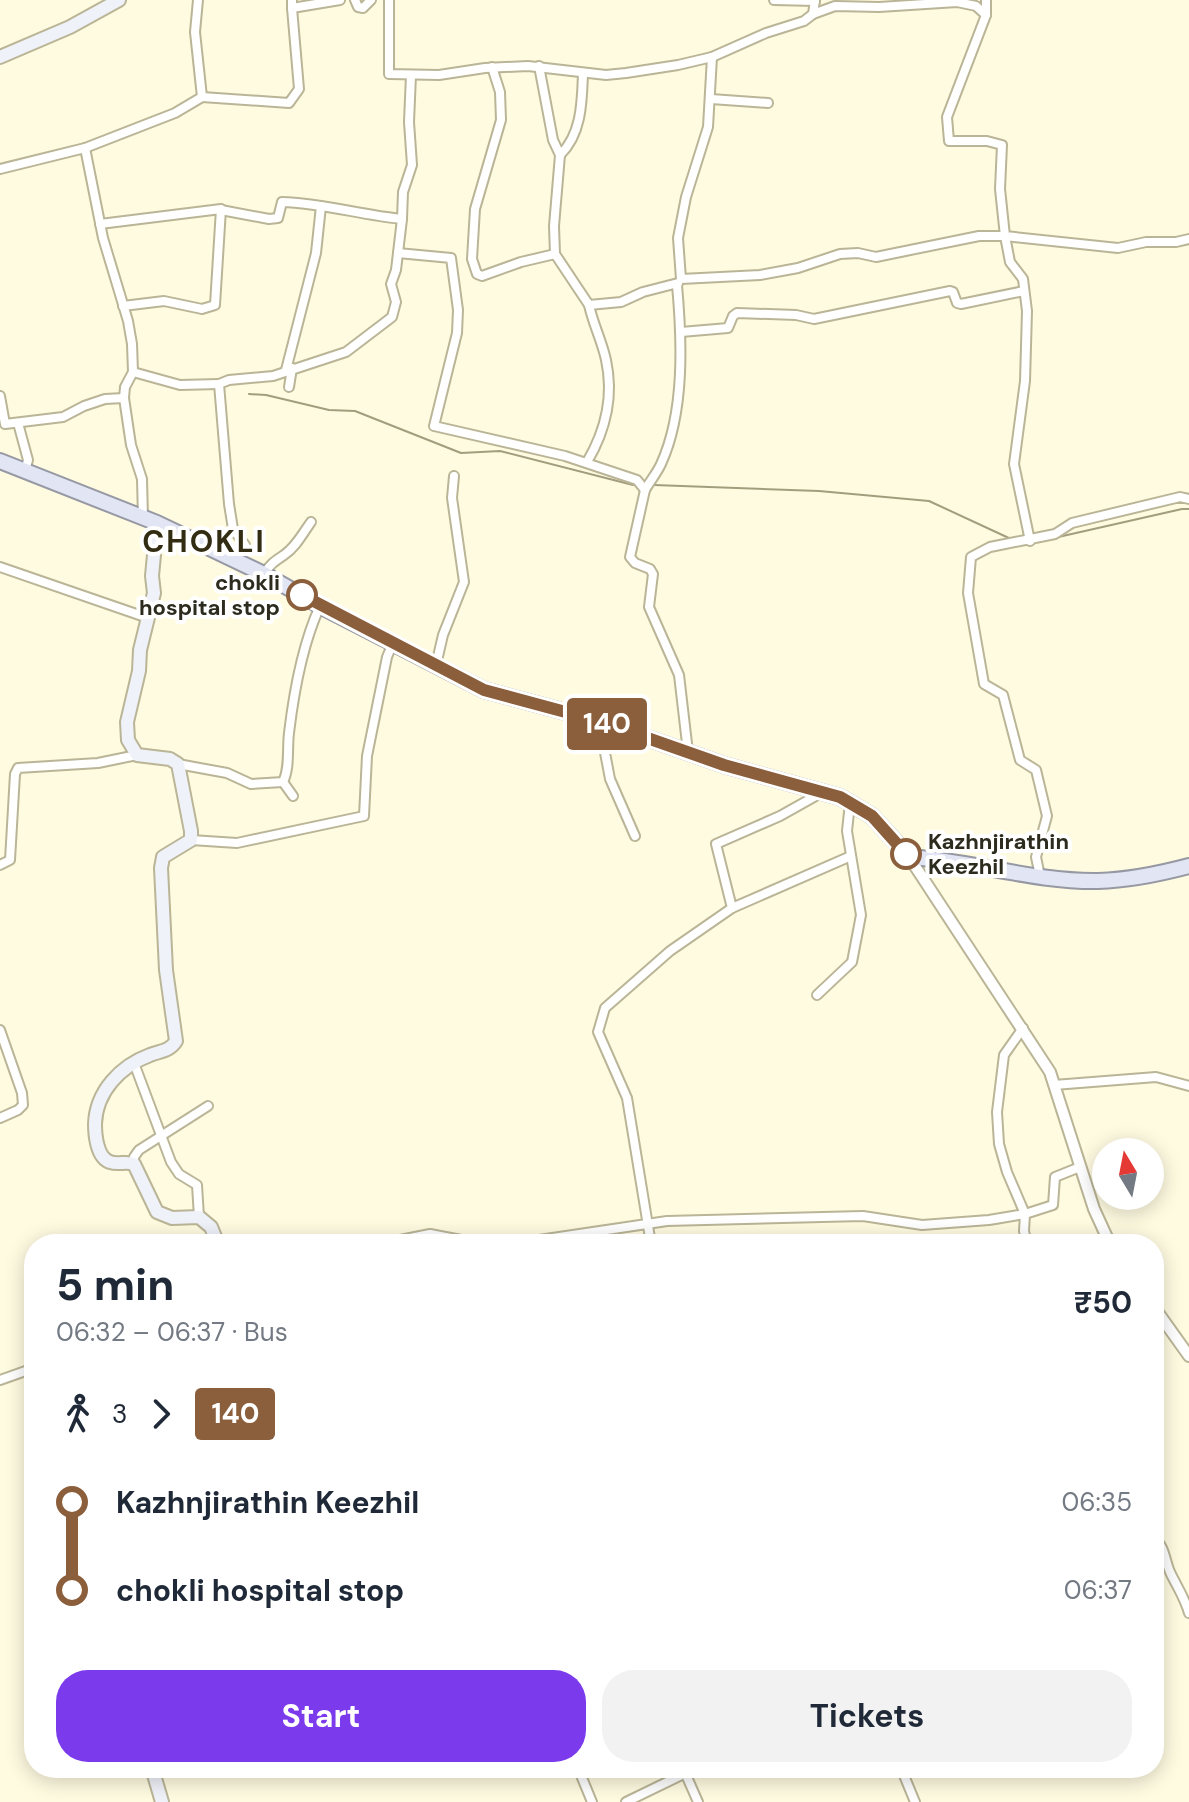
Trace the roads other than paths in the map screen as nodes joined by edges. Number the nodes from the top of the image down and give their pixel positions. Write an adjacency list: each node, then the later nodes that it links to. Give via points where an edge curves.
1 (119, 0): 13 (main road)
2 (198, 0): 19 (street, via 195,32)
3 (340, 0): 10 (street)
4 (355, 0): 5 (street, via 363,8)
5 (371, 0)
6 (389, 0): 18 (street, via 389,74)
7 (774, 0): 8 (street)
8 (815, 0): 11 (street)
9 (986, 0): 12 (street)
10 (292, 4): 19 (street, via 299,89 289,103)
11 (813, 14): 12 (street, via 835,6 957,2 976,6); 14 (street)
12 (986, 15): 29 (street, via 947,117 949,141 1002,145)
13 (0, 57)
14 (712, 57): 17 (street, via 626,73); 20 (street)
15 (539, 66): 16 (street); 17 (street); 23 (street)
16 (492, 67): 18 (street); 34 (street, via 501,120 475,209)
17 (583, 73): 23 (street, via 582,109 573,140)
18 (411, 75): 27 (street, via 412,165)
19 (202, 97): 22 (street)
20 (711, 99): 21 (street); 35 (street, via 678,238)
21 (768, 103)
22 (85, 148): 24 (street); 28 (street)
23 (560, 155): 32 (street)
24 (0, 169)
25 (321, 206): 26 (street, via 282,202 278,218 269,219); 27 (street); 40 (street, via 316,253)
26 (221, 210): 28 (street); 38 (street, via 215,305 202,309 164,301)
27 (402, 219): 31 (street)
28 (100, 224): 38 (street)
29 (1005, 236): 30 (street, via 1118,248); 35 (street, via 979,236 876,257 840,254 798,268); 36 (street)
30 (1189, 239)
31 (398, 253): 33 (street); 40 (street, via 391,284 396,302 392,317 346,352)
32 (555, 254): 34 (street, via 482,276); 37 (street)
33 (451, 258): 34 (street); 48 (street, via 457,333 434,426)
34 (472, 259)
35 (679, 282): 37 (street, via 621,302); 39 (street)
36 (1024, 291): 39 (street, via 961,304 950,291 814,319 737,313 728,328); 55 (street, via 1025,381 1014,464)
37 (589, 305): 48 (street, via 611,398 601,438)
38 (123, 306): 41 (street)
39 (681, 332): 51 (street, via 669,441)
40 (289, 369): 42 (street); 43 (street)
41 (133, 372): 42 (street, via 180,385); 45 (street)
42 (219, 384): 56 (street, via 233,529 245,545)
43 (289, 387)
44 (0, 396): 46 (street, via 5,424)
45 (124, 398): 46 (street, via 105,399 63,417); 53 (street)
46 (18, 423): 49 (street, via 28,460)
47 (0, 461): 49 (main road)
48 (587, 462): 51 (street, via 637,480)
49 (24, 472): 53 (main road)
50 (454, 476): 62 (street, via 452,498 464,582)
51 (645, 490): 64 (street, via 630,557 653,574 649,607 679,675)
52 (1189, 499): 55 (street, via 1072,523)
53 (150, 521): 56 (main road); 60 (main road, via 154,593)
54 (311, 522): 58 (street)
55 (1028, 541): 77 (street, via 990,547 971,557 968,593 984,684 1003,695 1020,760 1036,770 1047,816 1036,857)
56 (235, 560): 58 (main road)
57 (0, 567): 60 (street)
58 (264, 574): 59 (main road)
59 (320, 606): 61 (main road); 67 (street, via 300,672)
60 (148, 618): 65 (main road, via 127,722 128,740)
61 (393, 643): 62 (main road); 72 (street, via 367,756 364,816 237,843)
62 (436, 665): 63 (main road, via 484,690)
63 (599, 721): 64 (main road); 71 (street, via 610,779)
64 (688, 753): 68 (main road)
65 (137, 755): 66 (main road); 75 (street, via 18,768 10,860)
66 (178, 764): 67 (street, via 227,773 251,784); 72 (main road)
67 (283, 782): 69 (street)
68 (824, 792): 70 (main road); 78 (street, via 716,844)
69 (293, 796)
70 (850, 803): 73 (street); 74 (main road, via 872,816)
71 (635, 836)
72 (191, 840): 82 (main road, via 163,857 161,868 176,1041 172,1048)
73 (851, 856): 78 (street); 79 (street, via 861,915 852,962)
74 (909, 857): 77 (main road); 80 (street)
75 (0, 865)
76 (1189, 866): 77 (main road, via 1096,881)
77 (1040, 876)
78 (732, 908): 94 (street, via 636,978 605,1008 599,1023 598,1032 627,1098)
79 (817, 995)
80 (1023, 1028): 83 (street); 92 (street, via 1004,1055 997,1112 999,1144)
81 (0, 1030): 85 (street)
82 (134, 1063): 89 (street); 90 (main road, via 102,1092 95,1128 108,1162)
83 (1054, 1085): 84 (street, via 1156,1077); 91 (street)
84 (1189, 1086)
85 (22, 1098): 87 (street, via 18,1110); 88 (street)
86 (208, 1106): 89 (street)
87 (0, 1118)
88 (24, 1119)
89 (161, 1136): 90 (street, via 139,1150); 93 (street, via 179,1174 197,1185)
90 (134, 1164): 93 (main road, via 157,1212 172,1218)
91 (1080, 1167): 92 (street, via 1055,1177 1053,1205); 99 (street)
92 (1025, 1214): 94 (street, via 922,1225 863,1216); 98 (street)
93 (199, 1217): 95 (main road)
94 (648, 1224): 96 (street); 97 (street)
95 (214, 1234)
96 (580, 1234)
97 (650, 1234)
98 (1025, 1234)
99 (1105, 1234)
100 (1164, 1323): 101 (street)
101 (1189, 1356)
102 (24, 1372): 103 (street)
103 (0, 1380)
104 (1164, 1554): 105 (street)
105 (1189, 1613)
106 (155, 1778): 111 (main road)
107 (582, 1778): 112 (street)
108 (671, 1778): 113 (street)
109 (687, 1778): 114 (street)
110 (905, 1778): 115 (street)
111 (162, 1802)
112 (592, 1802)
113 (626, 1802)
114 (698, 1802)
115 (915, 1802)

